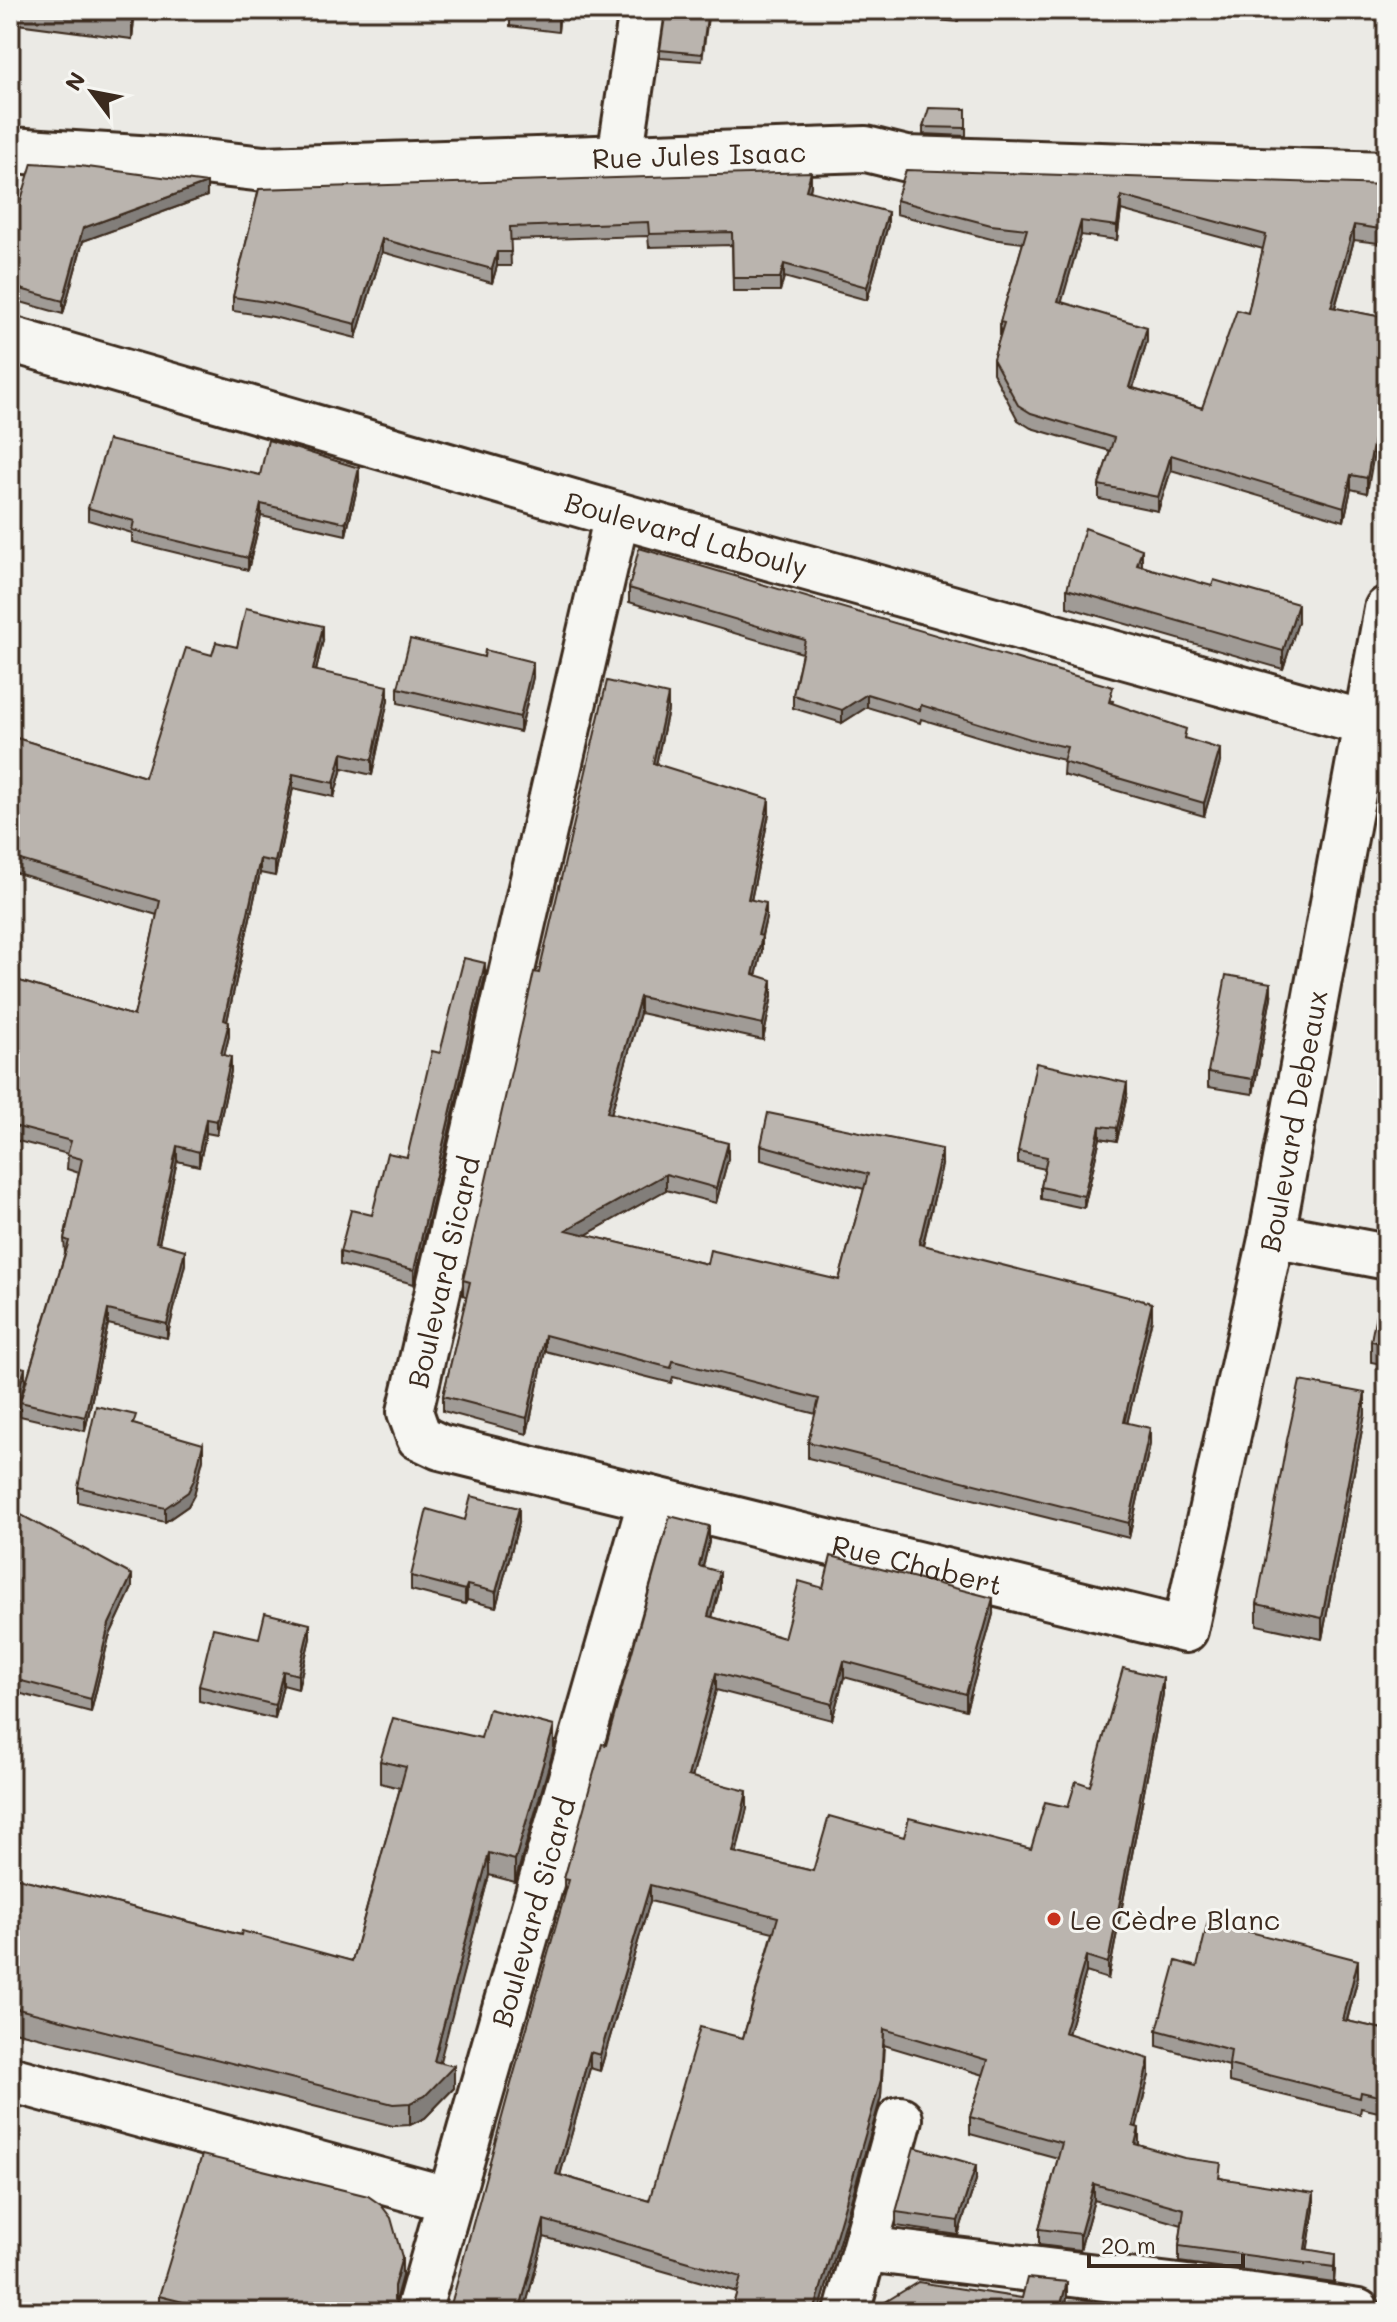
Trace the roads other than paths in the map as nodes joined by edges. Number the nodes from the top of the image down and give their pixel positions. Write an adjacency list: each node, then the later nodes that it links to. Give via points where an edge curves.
1 (642, 10): 3 (street)
2 (10, 150): 3 (street, Rue Jules Isaac, via 264,169)
3 (620, 157): 4 (street, Rue Jules Isaac, via 866,149 907,159)
4 (1387, 174)
5 (10, 339): 6 (street, Boulevard Labouly)
6 (617, 515): 8 (street, Boulevard Labouly); 11 (street, Boulevard Sicard, via 410,1412 419,1437 440,1447)
7 (1387, 609): 8 (street, Boulevard Debeaux)
8 (1364, 723): 9 (street, Boulevard Debeaux)
9 (1272, 1235): 10 (street); 12 (street, Boulevard Debeaux)
10 (1387, 1257)
11 (651, 1499): 12 (street, Rue Chabert); 15 (street, Boulevard Sicard)
12 (1185, 1630)
13 (10, 2079): 15 (street)
14 (900, 2119): 16 (street)
15 (450, 2200): 18 (street, Boulevard Sicard)
16 (865, 2249): 17 (street); 19 (street)
17 (1252, 2304): 20 (street)
18 (418, 2312)
19 (847, 2312)
20 (1358, 2312)

